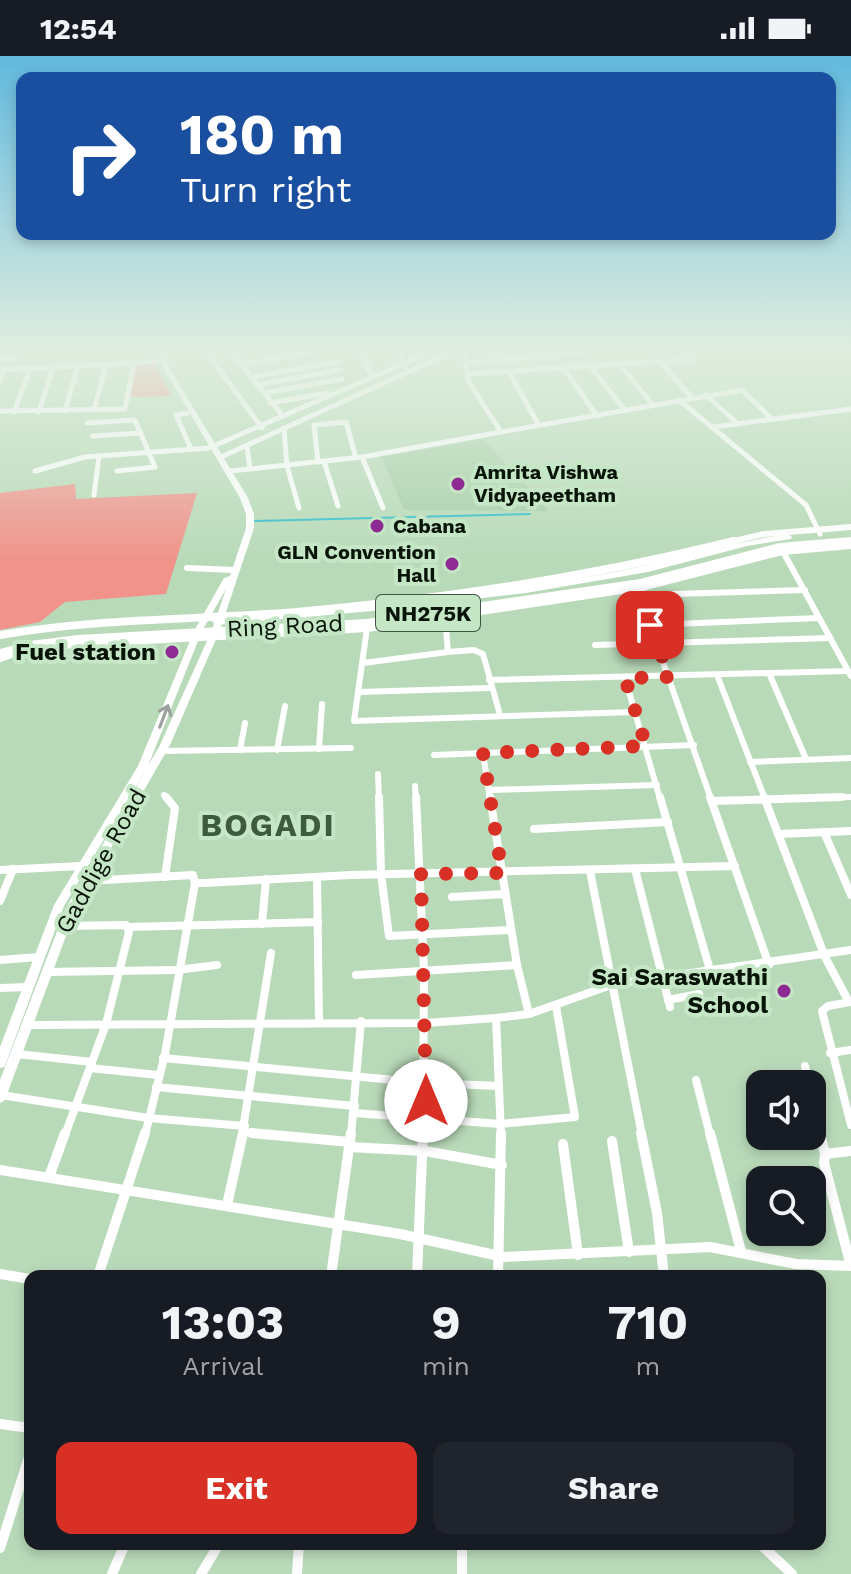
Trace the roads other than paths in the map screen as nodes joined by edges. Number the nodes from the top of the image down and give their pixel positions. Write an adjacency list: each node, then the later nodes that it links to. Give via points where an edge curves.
1 (177, 418): 26 (street)
2 (191, 418): 25 (main road)
3 (195, 418): 25 (main road)
4 (254, 418): 17 (street)
5 (279, 418): 17 (street)
6 (309, 418): 19 (street)
7 (493, 418): 20 (street)
8 (535, 418): 15 (street)
9 (583, 418): 15 (street)
10 (701, 418): 18 (street)
11 (731, 418): 16 (street)
12 (781, 418): 13 (street)
13 (772, 419): 16 (street)
14 (87, 423): 21 (street, via 135,420)
15 (538, 424): 20 (street)
16 (738, 424): 18 (street)
17 (260, 427): 23 (street); 25 (street)
18 (713, 427): 42 (street, via 806,505)
19 (284, 429): 23 (street); 32 (street)
20 (501, 432): 30 (street)
21 (141, 433): 22 (street); 27 (street)
22 (93, 436)
23 (269, 436): 24 (street)
24 (247, 446): 29 (street); 33 (street)
25 (211, 447): 26 (street); 29 (main road, Gaddige Road); 46 (main road, Gaddige Road, via 246,515)
26 (191, 449): 27 (street)
27 (150, 451): 28 (street); 35 (street, via 154,468)
28 (99, 456): 34 (street); 37 (street)
29 (221, 457): 36 (main road, Gaddige Road)
30 (359, 458): 31 (street); 31 (street, via 346,422 314,425); 40 (street)
31 (321, 462): 32 (street); 38 (street)
32 (287, 466): 33 (street); 39 (street)
33 (250, 469): 36 (street)
34 (35, 471)
35 (117, 471)
36 (230, 471): 52 (main road, Gaddige Road, via 248,506 250,528)
37 (94, 495)
38 (338, 506)
39 (299, 508)
40 (383, 508)
41 (851, 530): 42 (highway, Ring Road / NH275K)
42 (818, 532): 52 (highway, Ring Road / NH275K, via 628,573)
43 (851, 543): 44 (highway, Ring Road / NH275K)
44 (781, 548): 47 (highway, Ring Road / NH275K); 48 (street)
45 (187, 568): 46 (street)
46 (233, 570): 53 (main road, Gaddige Road)
47 (641, 588): 48 (street); 49 (street); 51 (street); 54 (highway, Ring Road / NH275K)
48 (805, 590): 50 (street)
49 (445, 617): 56 (street); 62 (street)
50 (819, 618): 51 (street); 58 (street)
51 (650, 625): 60 (street)
52 (217, 626): 53 (highway, Ring Road / NH275K); 53 (street); 54 (highway, Ring Road / NH275K); 84 (main road, Gaddige Road)
53 (201, 627): 55 (highway, Ring Road / NH275K); 61 (highway, Ring Road / NH275K); 63 (street); 103 (main road, Gaddige Road, one-way to 53, via 143,766)
54 (331, 627): 56 (street)
55 (70, 628): 57 (street); 61 (highway, Ring Road / NH275K)
56 (367, 628): 65 (street)
57 (0, 635)
58 (830, 638): 60 (street); 64 (street)
59 (595, 645): 60 (street)
60 (658, 645): 69 (street)
61 (0, 649)
62 (448, 652): 65 (street); 71 (street, via 479,652)
63 (0, 658)
64 (847, 660): 67 (street)
65 (363, 663): 72 (street)
66 (769, 673): 67 (street); 68 (street); 88 (street)
67 (850, 673)
68 (717, 675): 69 (street); 89 (street)
69 (670, 677): 70 (street); 78 (street)
70 (625, 678): 71 (street); 75 (street)
71 (490, 684): 72 (street); 76 (street)
72 (359, 692): 76 (street, via 354,721)
73 (322, 704): 81 (street)
74 (285, 706): 83 (street)
75 (635, 712): 76 (street); 79 (street)
76 (500, 715)
77 (245, 723): 82 (street)
78 (694, 745): 79 (street); 96 (street)
79 (646, 746): 85 (street); 91 (street)
80 (351, 748): 81 (street)
81 (319, 749): 83 (street)
82 (240, 750): 83 (street); 84 (street)
83 (277, 750)
84 (162, 751): 116 (main road, Gaddige Road)
85 (483, 753): 86 (street); 93 (street)
86 (434, 755)
87 (851, 758): 88 (street)
88 (806, 759): 89 (street)
89 (750, 762): 97 (street)
90 (378, 774): 111 (street)
91 (657, 785): 93 (street); 98 (street)
92 (415, 786): 112 (street)
93 (489, 790): 110 (street)
94 (164, 795): 113 (street, via 175,808)
95 (851, 797): 97 (street)
96 (713, 801): 97 (street); 104 (street)
97 (765, 802): 102 (street)
98 (668, 822): 99 (street); 105 (street)
99 (534, 829)
100 (851, 831): 101 (street)
101 (824, 832): 102 (street); 119 (street)
102 (778, 834): 132 (street)
103 (81, 866): 106 (street); 131 (main road, Gaddige Road)
104 (735, 866): 105 (street); 136 (street)
105 (682, 868): 107 (street); 138 (street)
106 (13, 869): 108 (street); 121 (street)
107 (635, 869): 109 (street); 143 (street)
108 (0, 870)
109 (590, 871): 110 (street); 144 (street)
110 (502, 873): 112 (street); 118 (street)
111 (381, 874): 112 (street); 114 (street); 128 (street, via 389,936)
112 (421, 874): 128 (street)
113 (165, 877): 116 (street); 117 (street, via 193,875)
114 (317, 877): 115 (street); 122 (street)
115 (266, 879): 117 (street); 123 (street)
116 (86, 881): 125 (main road, Gaddige Road)
117 (195, 883): 124 (street)
118 (505, 894): 120 (street); 127 (street)
119 (851, 895)
120 (452, 897)
121 (0, 901)
122 (318, 922): 123 (street); 152 (street)
123 (262, 924): 124 (street)
124 (187, 925): 126 (street); 137 (street)
125 (63, 926): 126 (street); 139 (main road, Gaddige Road)
126 (128, 927): 140 (street)
127 (511, 930): 128 (street); 135 (street)
128 (424, 936): 141 (street)
129 (851, 950): 132 (street)
130 (271, 953): 154 (street)
131 (38, 957): 133 (street); 145 (main road, Gaddige Road)
132 (825, 957): 136 (street); 148 (street)
133 (0, 960)
134 (217, 965): 137 (street)
135 (517, 965): 141 (street); 150 (street)
136 (769, 965): 138 (street)
137 (177, 970): 140 (street); 155 (street)
138 (710, 970): 143 (street)
139 (46, 972): 140 (street); 158 (main road, Gaddige Road)
140 (120, 973): 157 (street)
141 (426, 974): 142 (street); 156 (street)
142 (356, 975)
143 (661, 977): 144 (street); 147 (street, via 669,1004)
144 (614, 984): 149 (street); 198 (street)
145 (28, 987): 146 (street); 160 (main road, Gaddige Road)
146 (0, 988)
147 (699, 994)
148 (850, 1002): 161 (street, via 822,1011)
149 (556, 1006): 150 (street); 181 (street, via 575,1117)
150 (529, 1014): 151 (street)
151 (496, 1018): 156 (street); 172 (street)
152 (319, 1021): 153 (street); 154 (street)
153 (361, 1021): 156 (street); 169 (street)
154 (264, 1022): 155 (street); 165 (street)
155 (171, 1023): 157 (street); 162 (street)
156 (426, 1023): 171 (street)
157 (106, 1024): 158 (street); 164 (street)
158 (29, 1025): 160 (main road, Gaddige Road)
159 (851, 1050): 161 (street)
160 (10, 1052): 163 (main road, Gaddige Road); 164 (street); 174 (main road, Gaddige Road)
161 (830, 1053): 176 (street)
162 (163, 1058): 165 (street); 168 (street)
163 (0, 1063)
164 (91, 1065): 168 (street); 177 (street)
165 (257, 1066): 169 (street); 175 (street)
166 (805, 1066): 167 (street)
167 (806, 1070)
168 (158, 1075): 173 (street)
169 (358, 1078): 171 (street); 178 (street)
170 (696, 1080): 199 (street)
171 (426, 1083): 172 (street); 180 (street)
172 (499, 1086): 181 (street)
173 (156, 1087): 175 (street); 179 (street)
174 (0, 1096): 177 (street)
175 (251, 1096): 178 (street); 183 (street)
176 (847, 1099): 182 (street)
177 (78, 1107): 179 (street); 193 (street)
178 (355, 1110): 180 (street); 186 (street)
179 (148, 1118): 183 (street); 194 (street)
180 (426, 1119): 181 (street); 188 (street)
181 (500, 1124): 191 (street)
182 (851, 1125)
183 (244, 1129): 186 (street); 195 (street)
184 (612, 1141): 200 (street)
185 (563, 1144): 202 (street)
186 (349, 1145): 188 (street); 196 (street)
187 (824, 1150): 190 (street)
188 (425, 1151): 191 (street); 197 (street)
189 (851, 1151): 190 (street)
190 (825, 1154): 203 (street)
191 (502, 1165): 201 (street)
192 (0, 1170): 193 (street)
193 (49, 1177): 194 (street)
194 (128, 1189): 195 (street); 204 (street)
195 (227, 1205): 196 (street)
196 (338, 1224): 197 (street); 205 (street)
197 (419, 1238): 201 (street); 206 (street)
198 (661, 1250): 199 (street); 200 (street); 208 (street)
199 (741, 1251): 203 (street, via 796,1264)
200 (629, 1252): 202 (street)
201 (500, 1254): 202 (street); 207 (street)
202 (578, 1255)
203 (851, 1266)
204 (100, 1270)
205 (332, 1270)
206 (417, 1270)
207 (499, 1270)
208 (663, 1270)
209 (0, 1274): 210 (street)
210 (24, 1278)
211 (0, 1424): 212 (street)
212 (24, 1427)
213 (24, 1473): 214 (street)
214 (0, 1548)
215 (122, 1550): 220 (street)
216 (215, 1550): 221 (street)
217 (299, 1550): 222 (street)
218 (462, 1550): 223 (street)
219 (766, 1550): 224 (street)
220 (112, 1574)
221 (201, 1574)
222 (297, 1574)
223 (462, 1574)
224 (792, 1574)

